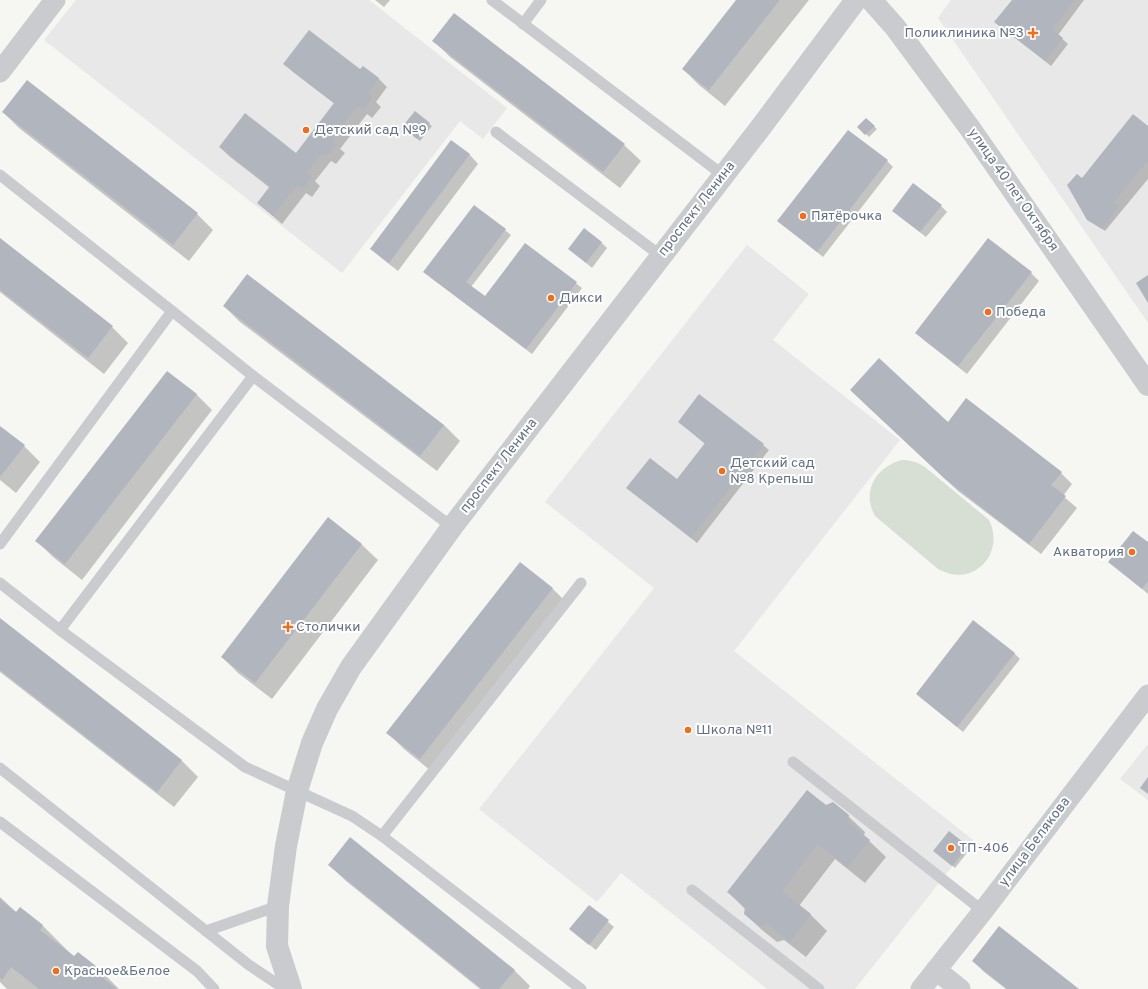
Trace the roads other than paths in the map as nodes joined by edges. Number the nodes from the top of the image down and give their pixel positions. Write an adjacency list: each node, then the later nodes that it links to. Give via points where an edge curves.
1 (55, 0): 7 (street)
2 (492, 0): 6 (lane)
3 (541, 0): 6 (lane)
4 (856, 0): 10 (street, проспект Ленина)
5 (871, 0): 14 (street, улица 40 лет Октября, via 969,127)
6 (523, 24): 10 (lane)
7 (0, 72)
8 (496, 132): 11 (lane)
9 (0, 175): 12 (lane)
10 (723, 175): 11 (street, проспект Ленина)
11 (661, 256): 15 (street, проспект Ленина)
12 (172, 311): 13 (lane); 16 (lane)
13 (253, 376): 15 (lane); 19 (lane)
14 (1148, 386)
15 (452, 527): 23 (street, проспект Ленина, via 351,667 312,743)
16 (0, 544)
17 (0, 583): 19 (lane)
18 (581, 583): 25 (lane)
19 (60, 630): 23 (lane, via 245,767)
20 (1148, 695): 28 (street, улица Белякова)
21 (793, 762): 28 (lane)
22 (0, 768): 29 (lane)
23 (297, 791): 25 (lane, via 352,816); 27 (street, проспект Ленина)
24 (0, 822): 31 (lane, via 196,971)
25 (382, 836): 34 (lane)
26 (692, 890): 35 (lane)
27 (278, 906): 29 (lane); 33 (street, проспект Ленина, via 277,946)
28 (983, 910): 30 (street, улица Белякова)
29 (206, 931): 32 (lane, via 249,966)
30 (936, 970): 36 (street, улица Белякова); 37 (street)
31 (214, 989)
32 (285, 989)
33 (291, 989)
34 (581, 989)
35 (819, 989)
36 (921, 989)
37 (960, 989)

